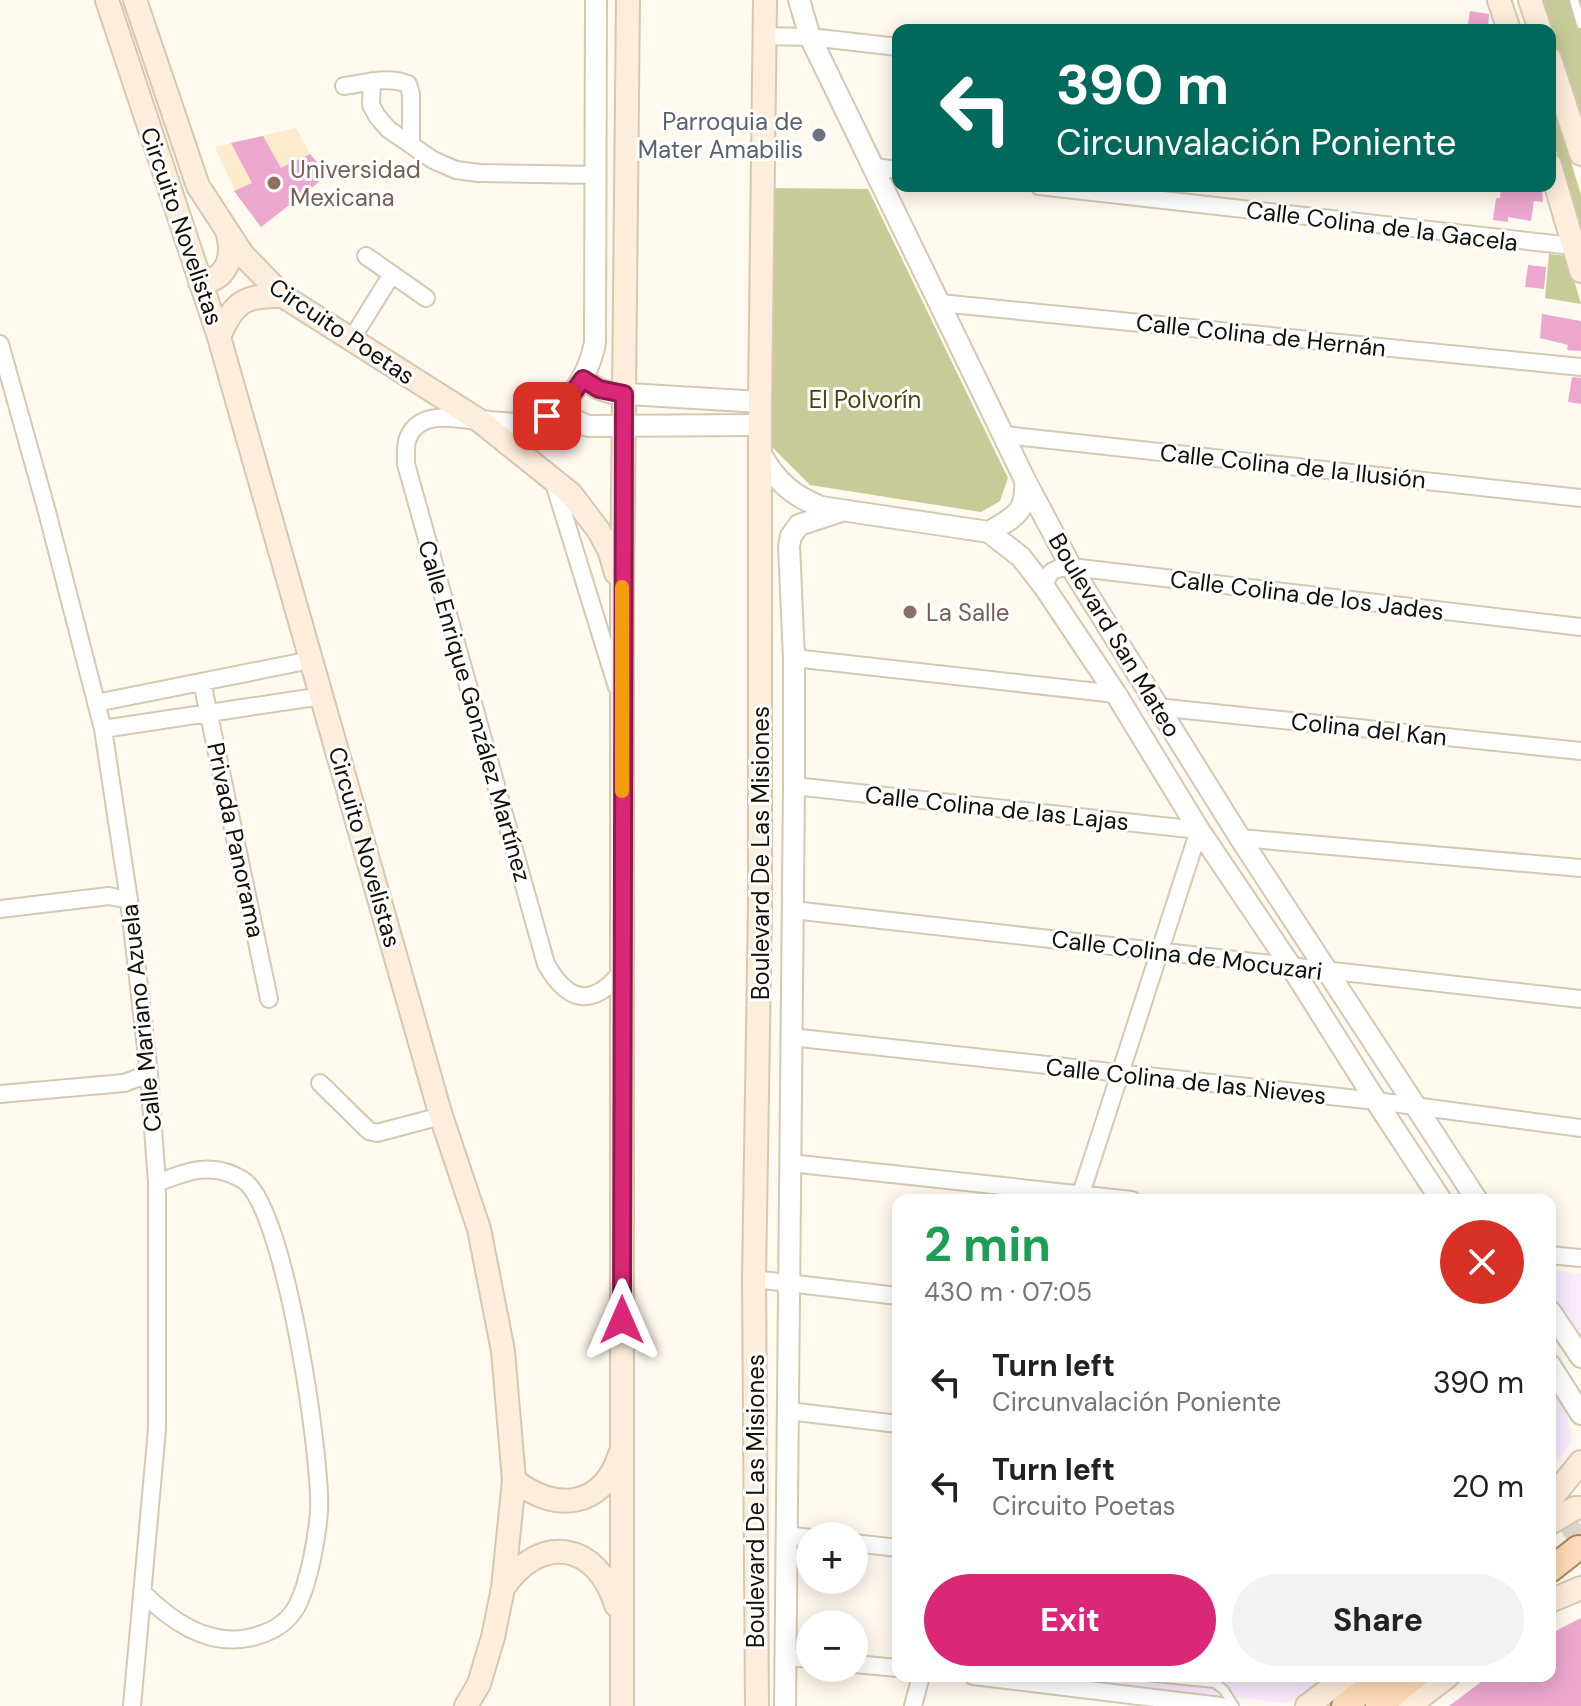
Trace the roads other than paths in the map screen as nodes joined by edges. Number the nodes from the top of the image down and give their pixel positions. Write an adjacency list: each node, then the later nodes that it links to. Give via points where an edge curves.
1 (107, 0): 31 (main road, Circuito Novelistas)
2 (135, 0): 26 (main road, Circuito Poetas, via 198,186)
3 (596, 0): 23 (street, Circuito Poetas)
4 (628, 0): 40 (main road)
5 (765, 0): 13 (main road, Boulevard De Las Misiones)
6 (799, 0): 14 (street)
7 (1499, 0): 10 (main road)
8 (1530, 0): 11 (main road)
9 (1574, 0): 12 (lane)
10 (1507, 24)
11 (1538, 24)
12 (1581, 24)
13 (765, 36): 14 (street); 42 (main road, Boulevard De Las Misiones)
14 (810, 37): 15 (street); 21 (street, Boulevard San Mateo)
15 (892, 46)
16 (1556, 77): 20 (main road)
17 (372, 81): 18 (street); 19 (street, via 371,105 377,116); 19 (street, via 408,84)
18 (344, 86)
19 (411, 145): 23 (street, via 456,170)
20 (1581, 154)
21 (875, 167): 22 (street); 34 (street, Boulevard San Mateo)
22 (892, 169)
23 (596, 175): 39 (street, Circuito Poetas, via 595,343)
24 (1556, 183): 27 (main road)
25 (1091, 192): 27 (street, Calle Colina de la Gacela)
26 (228, 235): 31 (main road, via 226,268); 32 (main road, Circuito Poetas)
27 (1577, 248): 29 (main road)
28 (366, 256): 30 (street)
29 (1581, 271)
30 (392, 274): 33 (street); 36 (street)
31 (200, 282): 35 (main road, Circuito Novelistas)
32 (283, 296): 35 (main road, via 245,300 233,308); 36 (main road, Circuito Poetas)
33 (426, 298)
34 (940, 303): 38 (street, Calle Colina de Hernán); 45 (street, Boulevard San Mateo)
35 (219, 337): 57 (main road, Circuito Novelistas)
36 (351, 340): 43 (main road, Circuito Poetas)
37 (0, 344): 61 (street, Calle Mariano Azuela)
38 (1581, 367)
39 (583, 379): 40 (street); 41 (street, Circuito Poetas)
40 (624, 394): 42 (street); 44 (main road)
41 (560, 406): 43 (street, Circuito Poetas, via 525,423); 44 (street, via 588,426)
42 (761, 414): 44 (street); 46 (main road, Boulevard De Las Misiones)
43 (480, 421): 47 (main road, Circuito Poetas); 76 (street, Calle Enrique González Martínez, via 436,417 419,423 407,439 406,464 546,964 558,984 583,997 600,994)
44 (625, 424): 54 (main road)
45 (1005, 435): 48 (street, Boulevard San Mateo); 49 (street, Calle Colina de la Ilusión)
46 (762, 456): 50 (street, via 772,473 802,500); 97 (main road, Boulevard De Las Misiones)
47 (552, 479): 54 (main road, Circuito Poetas, via 571,494 599,531); 62 (street)
48 (1025, 480): 51 (street, via 1026,500 1020,510); 52 (street, Boulevard San Mateo)
49 (1581, 498)
50 (841, 511): 51 (street); 56 (street, Boulevard De Las Misiones, via 799,525 791,536)
51 (989, 532): 53 (street, Boulevard San Mateo, via 1021,557)
52 (1071, 567): 53 (street, via 1051,571); 55 (street, Calle Colina de los Jades); 63 (street, Boulevard San Mateo)
53 (1045, 588): 59 (street, Boulevard San Mateo)
54 (622, 593): 62 (main road)
55 (1581, 627)
56 (794, 658): 59 (street); 67 (street, Boulevard De Las Misiones)
57 (311, 660): 58 (street); 60 (main road, Circuito Novelistas)
58 (202, 682): 61 (street); 64 (street, Privada Panorama)
59 (1116, 694): 68 (street, Boulevard San Mateo)
60 (322, 696): 64 (street); 87 (main road, Circuito Novelistas)
61 (96, 703): 65 (street, Calle Mariano Azuela)
62 (622, 704): 76 (main road)
63 (1157, 707): 66 (street, Colina del Kan); 69 (street, Boulevard San Mateo)
64 (209, 713): 65 (street); 78 (street, Privada Panorama)
65 (103, 729): 71 (street, Calle Mariano Azuela)
66 (1581, 751)
67 (794, 786): 68 (street, Calle Colina de las Lajas); 73 (street, Boulevard De Las Misiones)
68 (1199, 830): 74 (street); 75 (street, Boulevard San Mateo)
69 (1240, 838): 70 (street); 77 (street, Boulevard San Mateo)
70 (1581, 868)
71 (129, 900): 72 (street, via 109,896); 82 (street, Calle Mariano Azuela)
72 (0, 909)
73 (793, 910): 74 (street, Calle Colina de Mocuzari); 80 (street, Boulevard De Las Misiones)
74 (1158, 950): 75 (street, Calle Colina de Mocuzari); 81 (street)
75 (1292, 968): 77 (street, Calle Colina de Mocuzari); 85 (street, Boulevard San Mateo)
76 (622, 971): 106 (main road)
77 (1327, 971): 79 (street, Calle Colina de Mocuzari); 86 (street, Boulevard San Mateo)
78 (269, 999)
79 (1581, 999)
80 (791, 1037): 81 (street, Calle Colina de las Nieves); 89 (street, Boulevard De Las Misiones)
81 (1120, 1073): 85 (street, Calle Colina de las Nieves); 92 (street)
82 (149, 1074): 84 (street, via 124,1083); 90 (street, Calle Mariano Azuela)
83 (320, 1083): 87 (street, via 369,1131)
84 (0, 1094)
85 (1376, 1101): 86 (street, Calle Colina de las Nieves); 93 (street, Boulevard San Mateo)
86 (1417, 1107): 88 (street, Calle Colina de las Nieves); 94 (street, Boulevard San Mateo)
87 (441, 1116): 108 (main road, Circuito Novelistas, via 479,1229 503,1351)
88 (1581, 1128)
89 (790, 1163): 91 (street); 98 (street, Boulevard De Las Misiones)
90 (157, 1183): 119 (street, Calle Mariano Azuela, via 157,1429); 119 (street, via 210,1168 246,1181 258,1197 274,1234 295,1316 319,1511 297,1606 279,1627 260,1636 234,1640 206,1635 177,1623)
91 (1054, 1194)
92 (1081, 1194)
93 (1437, 1194)
94 (1473, 1194)
95 (1556, 1256): 96 (street)
96 (1581, 1258)
97 (754, 1279): 98 (street); 136 (main road, Boulevard De Las Misiones)
98 (788, 1283): 99 (street); 103 (street, Boulevard De Las Misiones)
99 (892, 1295)
100 (1556, 1320): 101 (street)
101 (1581, 1357)
102 (1556, 1379): 104 (street)
103 (788, 1411): 105 (street); 111 (street, Boulevard De Las Misiones)
104 (1581, 1414)
105 (892, 1423)
106 (622, 1447): 108 (main road, via 608,1478 574,1502 548,1499); 121 (main road)
107 (1581, 1462): 109 (main road)
108 (514, 1480): 116 (main road, Circuito Novelistas)
109 (1556, 1493)
110 (1581, 1508): 114 (main road, via 1575,1508)
111 (787, 1535): 112 (street); 122 (street, Boulevard De Las Misiones)
112 (796, 1536)
113 (868, 1545): 115 (street)
114 (1565, 1546): 118 (main road)
115 (892, 1547)
116 (503, 1588): 121 (main road, via 534,1560 577,1553 604,1576); 134 (main road, Circuito Novelistas, via 479,1684)
117 (1581, 1588): 120 (main road)
118 (1556, 1589)
119 (142, 1592): 133 (street, Calle Mariano Azuela)
120 (1556, 1598)
121 (621, 1622): 135 (main road)
122 (786, 1657): 123 (street); 137 (street, Boulevard De Las Misiones)
123 (796, 1658)
124 (868, 1665): 125 (street)
125 (892, 1667)
126 (919, 1682): 138 (street)
127 (1023, 1682): 139 (street)
128 (1205, 1682): 140 (lane, via 1224,1690)
129 (1339, 1682): 141 (main road)
130 (1375, 1682): 142 (main road)
131 (1408, 1682): 143 (main road)
132 (1440, 1682): 144 (main road)
133 (132, 1706)
134 (466, 1706)
135 (622, 1706)
136 (757, 1706)
137 (785, 1706)
138 (913, 1706)
139 (1221, 1706)
140 (1234, 1706)
141 (1307, 1706)
142 (1344, 1706)
143 (1378, 1706)
144 (1409, 1706)

